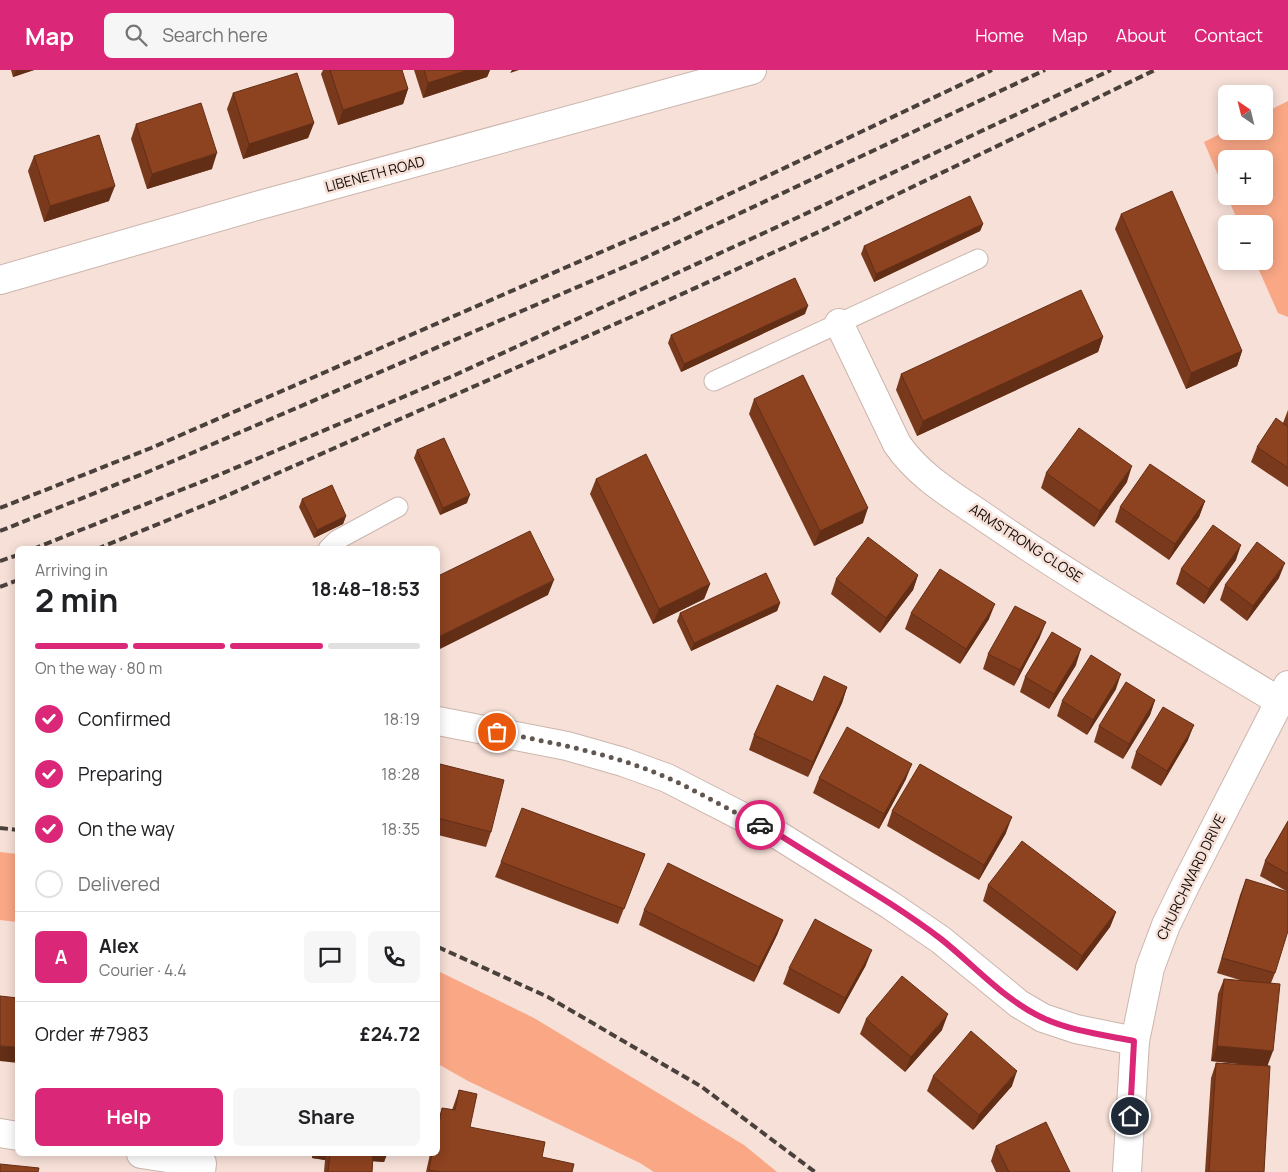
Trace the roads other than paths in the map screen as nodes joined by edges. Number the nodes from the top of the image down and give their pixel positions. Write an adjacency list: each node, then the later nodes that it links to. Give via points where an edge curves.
1 (752, 70): 2 (street, LIBENETH ROAD)
2 (724, 74): 4 (street, LIBENETH ROAD)
3 (978, 259): 5 (lane)
4 (0, 280)
5 (839, 323): 6 (lane); 9 (street, ARMSTRONG CLOSE, via 897,444 916,468 1026,546)
6 (714, 381)
7 (398, 507): 8 (lane)
8 (331, 546)
9 (1283, 692): 11 (street, CHURCHWARD DRIVE, via 1166,926 1150,968)
10 (440, 721): 11 (street, via 567,746 668,778 778,834 890,904 941,940 1019,1004 1043,1018 1076,1029)
11 (1134, 1041): 16 (street, CHURCHWARD DRIVE)
12 (0, 1133): 13 (street)
13 (15, 1136)
14 (155, 1156): 15 (street, via 202,1163)
15 (201, 1172)
16 (1126, 1172)

